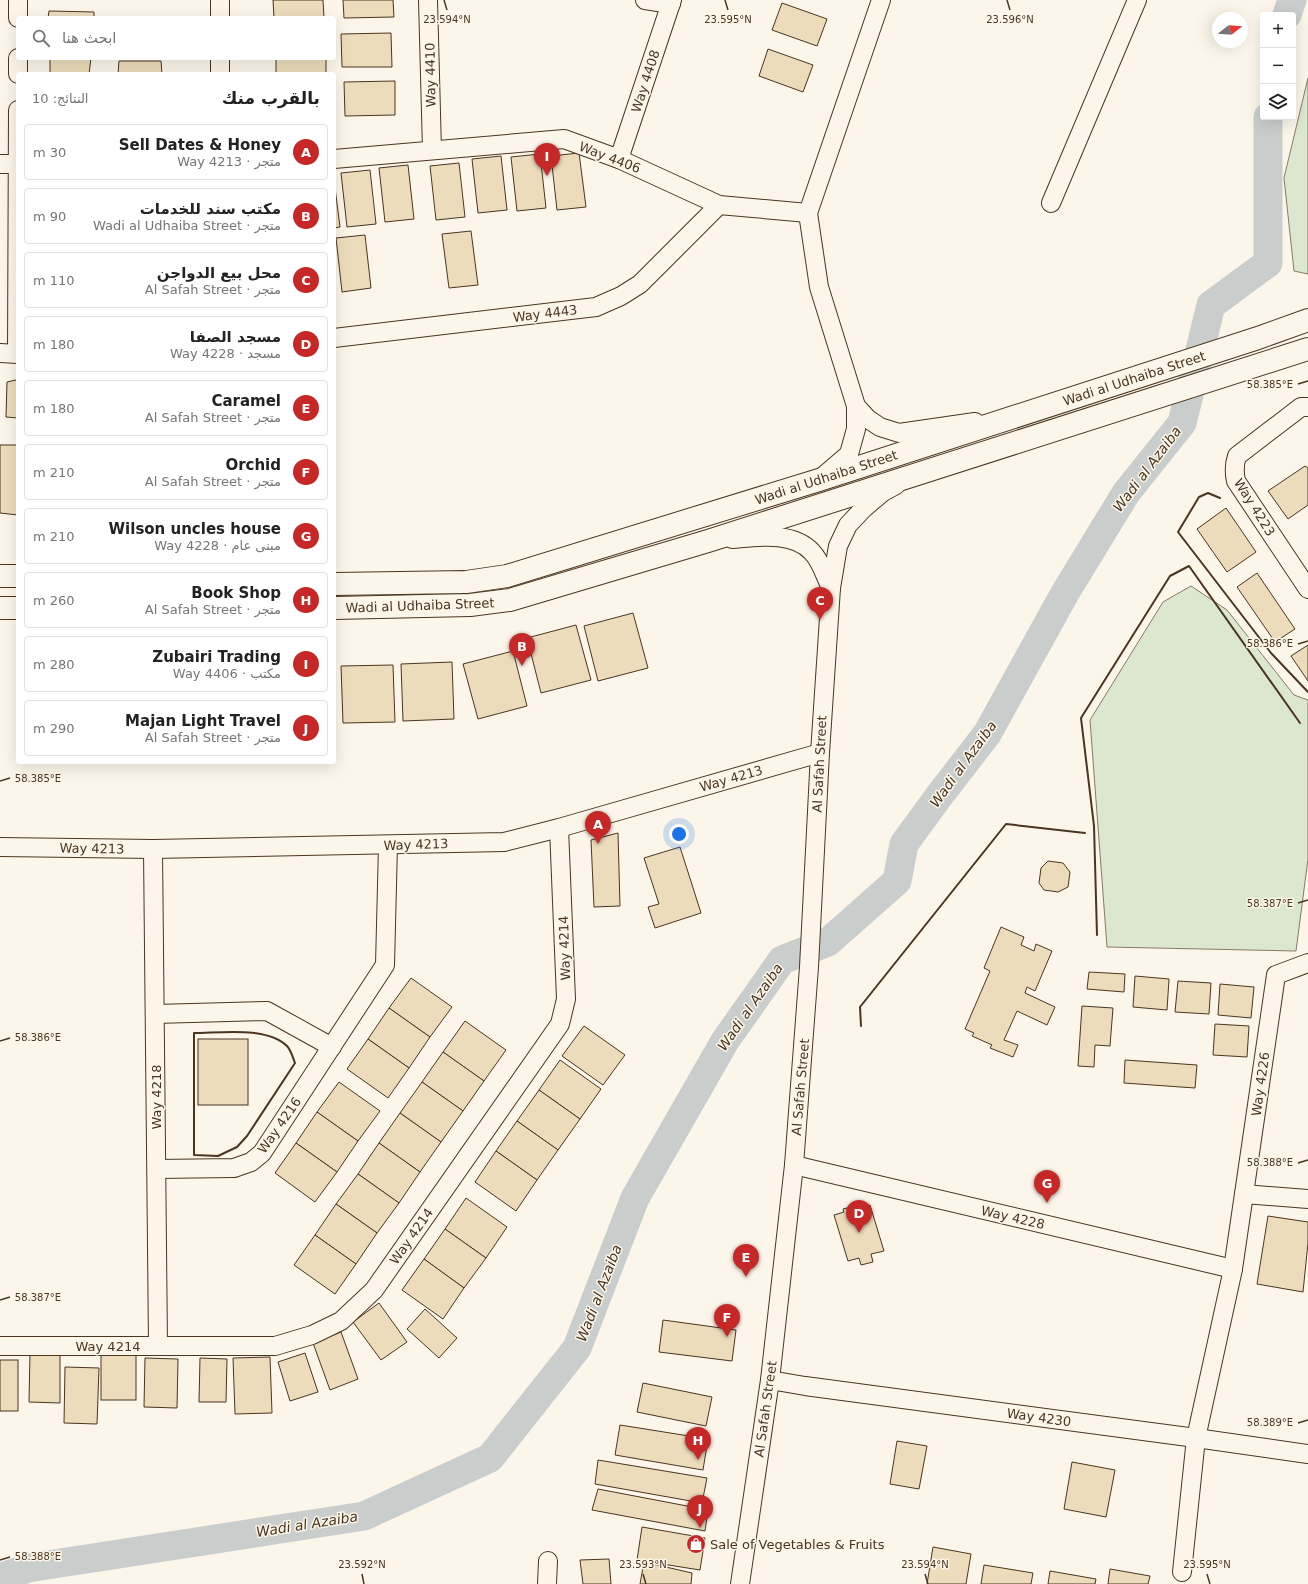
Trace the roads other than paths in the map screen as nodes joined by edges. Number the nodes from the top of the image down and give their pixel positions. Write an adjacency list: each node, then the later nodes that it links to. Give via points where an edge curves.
1 (18, 0): 8 (street)
2 (220, 0): 9 (street)
3 (428, 0): 14 (street, Way 4410)
4 (645, 0): 7 (street, Way 4408)
5 (881, 0): 21 (street)
6 (1137, 0): 19 (street)
7 (671, 2): 16 (street, Way 4408)
8 (18, 16)
9 (220, 16)
10 (18, 60): 12 (street)
11 (220, 60): 13 (street)
12 (18, 72)
13 (220, 72)
14 (432, 150): 15 (street, Way 4406); 16 (street, Way 4406, via 564,139)
15 (336, 159)
16 (619, 159): 20 (street, Way 4406)
17 (0, 164): 18 (street)
18 (16, 164)
19 (1051, 203)
20 (719, 205): 21 (street, Way 4406); 24 (street, Way 4443, via 640,284 596,307)
21 (808, 213): 27 (street, via 819,287)
22 (16, 227): 26 (street)
23 (1308, 320): 29 (main road, Wadi al Udhaiba Street)
24 (336, 338)
25 (1308, 349): 30 (main road, Wadi al Udhaiba Street)
26 (12, 354)
27 (856, 406): 29 (street, via 880,427 899,433); 31 (street, via 856,429 849,454)
28 (1308, 407): 37 (street, Way 4223, via 1301,408 1237,456 1234,473 1236,481)
29 (1017, 415): 31 (main road, Wadi al Udhaiba Street)
30 (910, 477): 32 (main road, Wadi al Udhaiba Street); 36 (street, Al Safah Street, via 883,492 848,525 838,546)
31 (819, 480): 35 (main road, Wadi al Udhaiba Street, via 507,576 466,582)
32 (708, 541): 36 (street, Al Safah Street, via 758,537 784,538 799,542 812,552 820,563); 38 (main road, Wadi al Udhaiba Street, via 510,600 470,605)
33 (0, 576): 34 (main road)
34 (16, 576)
35 (336, 584)
36 (831, 588): 39 (street, Al Safah Street)
37 (1308, 589)
38 (336, 608)
39 (820, 753): 40 (street, Way 4213); 47 (street, Al Safah Street, via 809,967)
40 (559, 828): 41 (street, Way 4213, via 504,842); 53 (street, Way 4214, via 566,999 560,1024 374,1290 341,1321 312,1335 275,1346)
41 (388, 845): 43 (street, Way 4213); 46 (street, Way 4216, via 385,965)
42 (0, 847): 43 (street, Way 4213)
43 (153, 849): 45 (street, Way 4218)
44 (1308, 963): 49 (street, Way 4226, via 1276,975)
45 (155, 1014): 46 (street, via 267,1011); 48 (street, Way 4218)
46 (332, 1047): 48 (street, Way 4216, via 262,1153 251,1162 234,1168)
47 (794, 1165): 51 (street, Way 4228); 54 (street, Al Safah Street)
48 (157, 1169): 53 (street, Way 4218)
49 (1244, 1194): 50 (street); 51 (street, Way 4226)
50 (1308, 1198)
51 (1232, 1269): 55 (street, Way 4226)
52 (0, 1346): 53 (street, Way 4214)
53 (158, 1346)
54 (770, 1380): 55 (street, Way 4230); 60 (street, Al Safah Street)
55 (1196, 1438): 56 (street, Way 4230); 58 (street, Way 4226)
56 (1308, 1454)
57 (548, 1561): 59 (street)
58 (1182, 1572)
59 (547, 1584)
60 (740, 1584)

